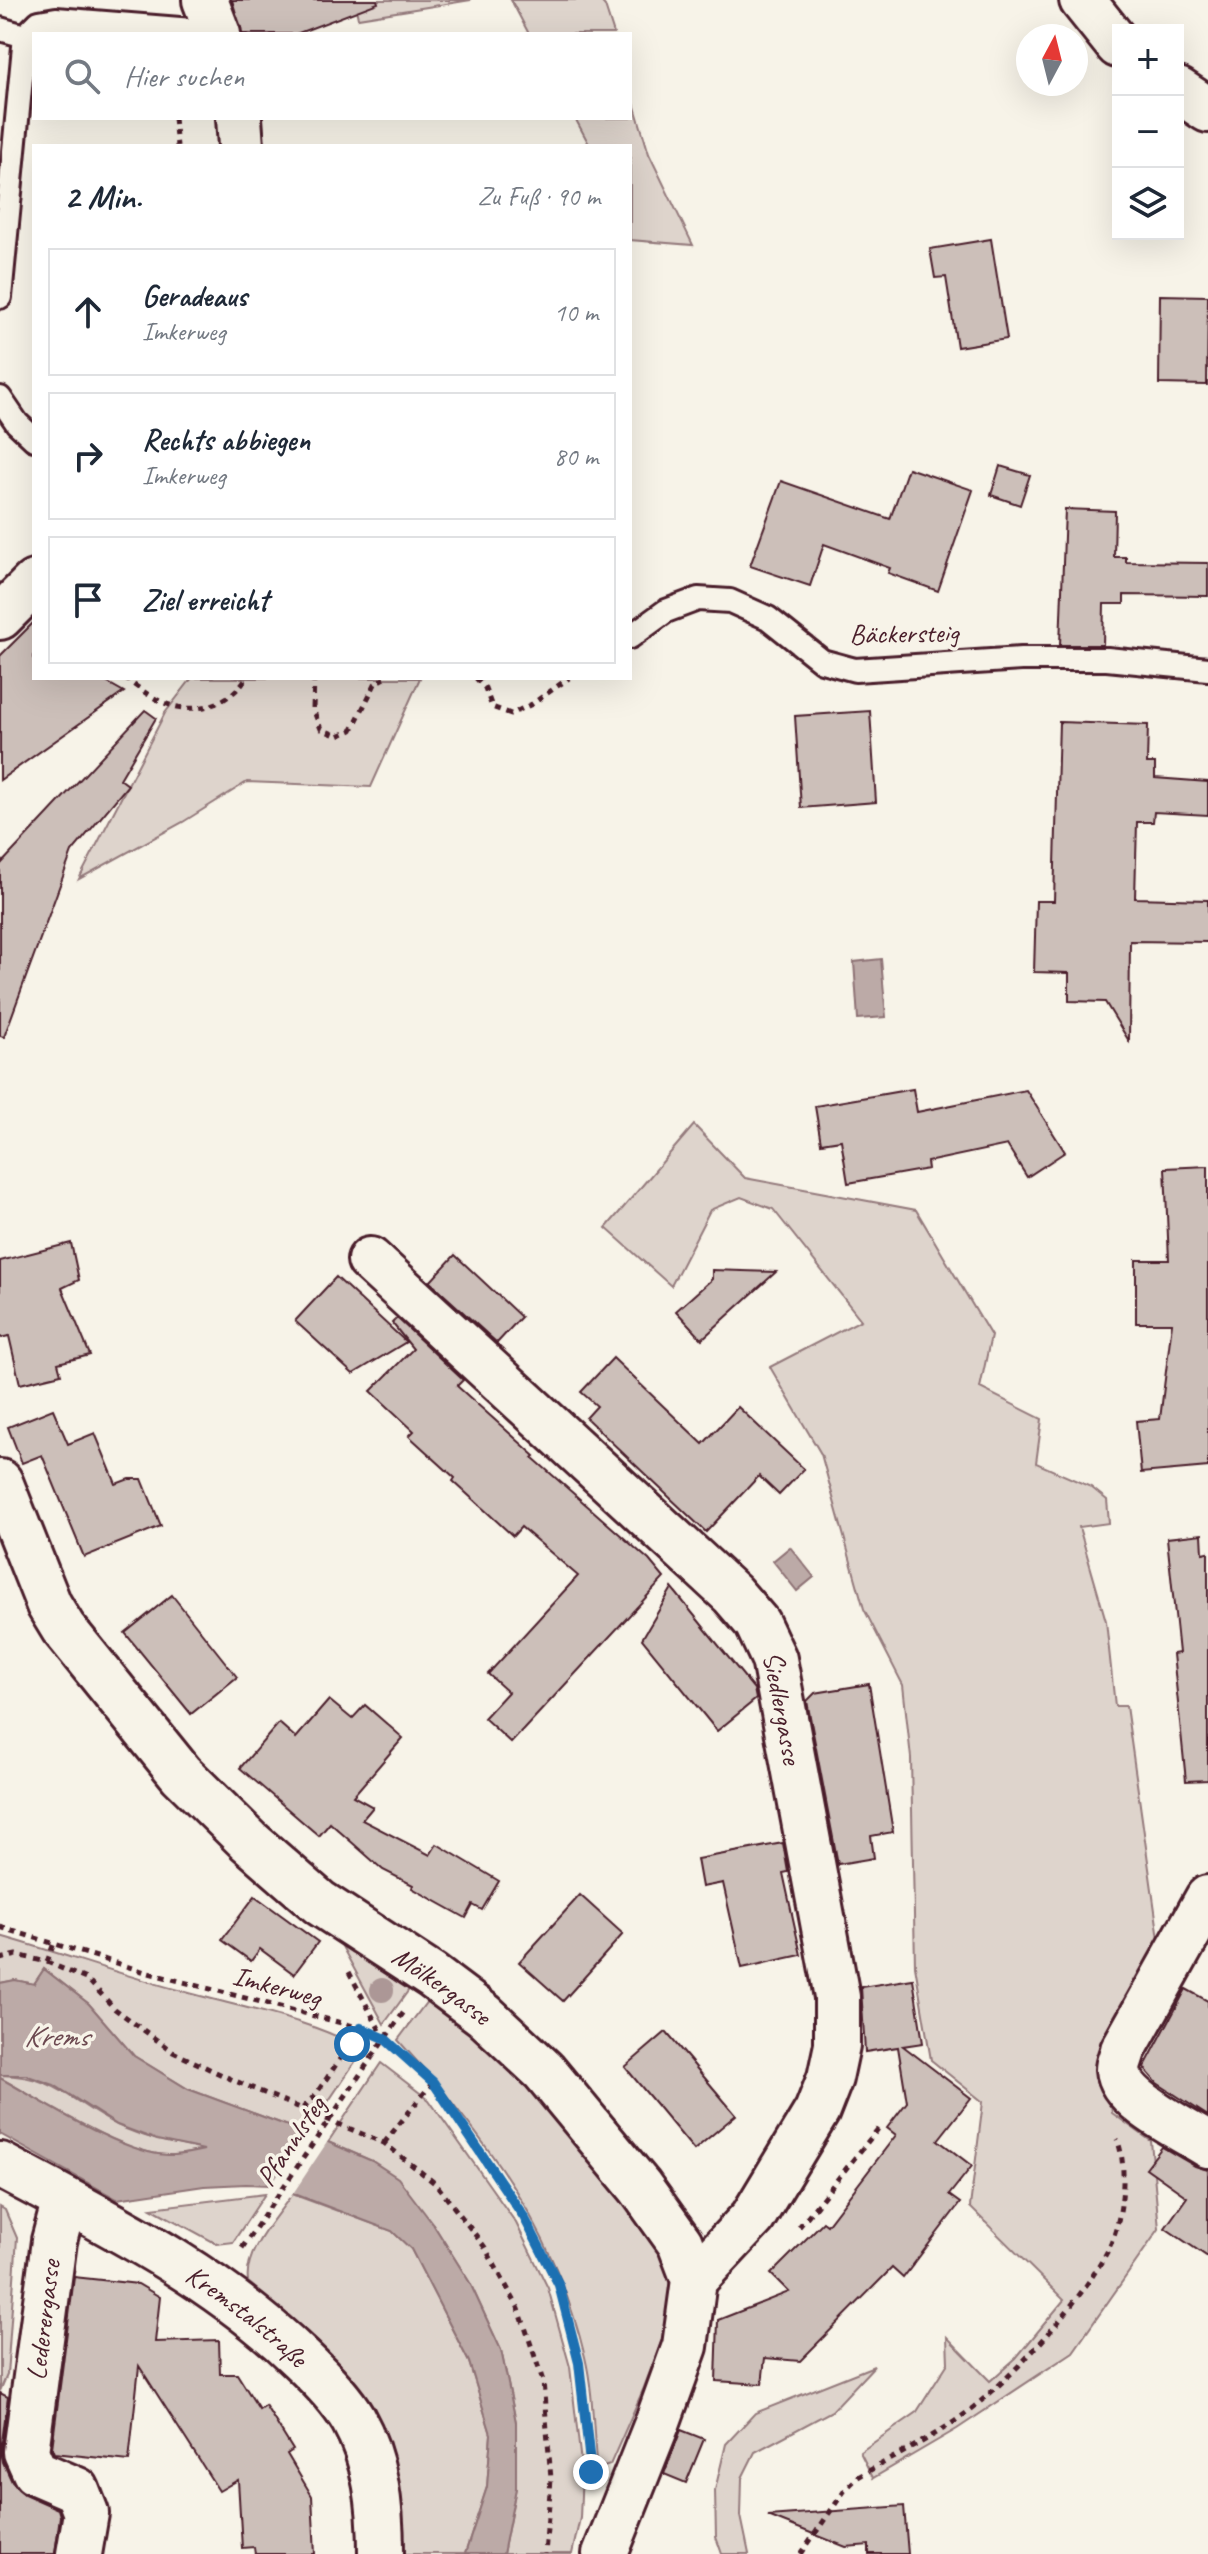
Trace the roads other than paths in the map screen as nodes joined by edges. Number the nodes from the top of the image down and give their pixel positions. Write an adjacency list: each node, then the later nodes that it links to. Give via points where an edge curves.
1 (1082, 0): 5 (street)
2 (213, 22): 4 (lane, via 56,19 39,22)
3 (0, 29): 4 (lane)
4 (25, 36): 10 (lane)
5 (1112, 38)
6 (1184, 94): 7 (street)
7 (1208, 110)
8 (239, 120): 9 (street)
9 (241, 144)
10 (3, 236): 11 (lane)
11 (0, 297)
12 (0, 398): 14 (lane)
13 (0, 431): 15 (lane)
14 (32, 438)
15 (32, 439)
16 (32, 585): 17 (street)
17 (0, 617)
18 (632, 636): 19 (lane, Bäckersteig, via 666,611 698,599 730,601 768,618 822,661 855,670 1021,659 1107,659)
19 (1208, 669)
20 (370, 1260): 26 (street, Siedlergasse, via 732,1594 757,1623 774,1659 837,1997 837,2045 817,2111 753,2217)
21 (0, 1482): 26 (street, Mölkergasse, via 63,1628 181,1774 320,1903 474,2007 544,2071 640,2187 680,2243)
22 (1208, 1898): 23 (street, via 1118,2067 1123,2086 1142,2104)
23 (1208, 2145)
24 (0, 2165): 25 (street, Kremstalstraße)
25 (65, 2200): 28 (street, Lederergasse, via 54,2241 26,2452 35,2472 77,2490 86,2513); 29 (street, Kremstalstraße, via 214,2286 271,2329 318,2376 352,2418 369,2457 379,2497)
26 (694, 2280): 27 (street, Mölkergasse, via 685,2346)
27 (613, 2535)
28 (79, 2554)
29 (381, 2554)

